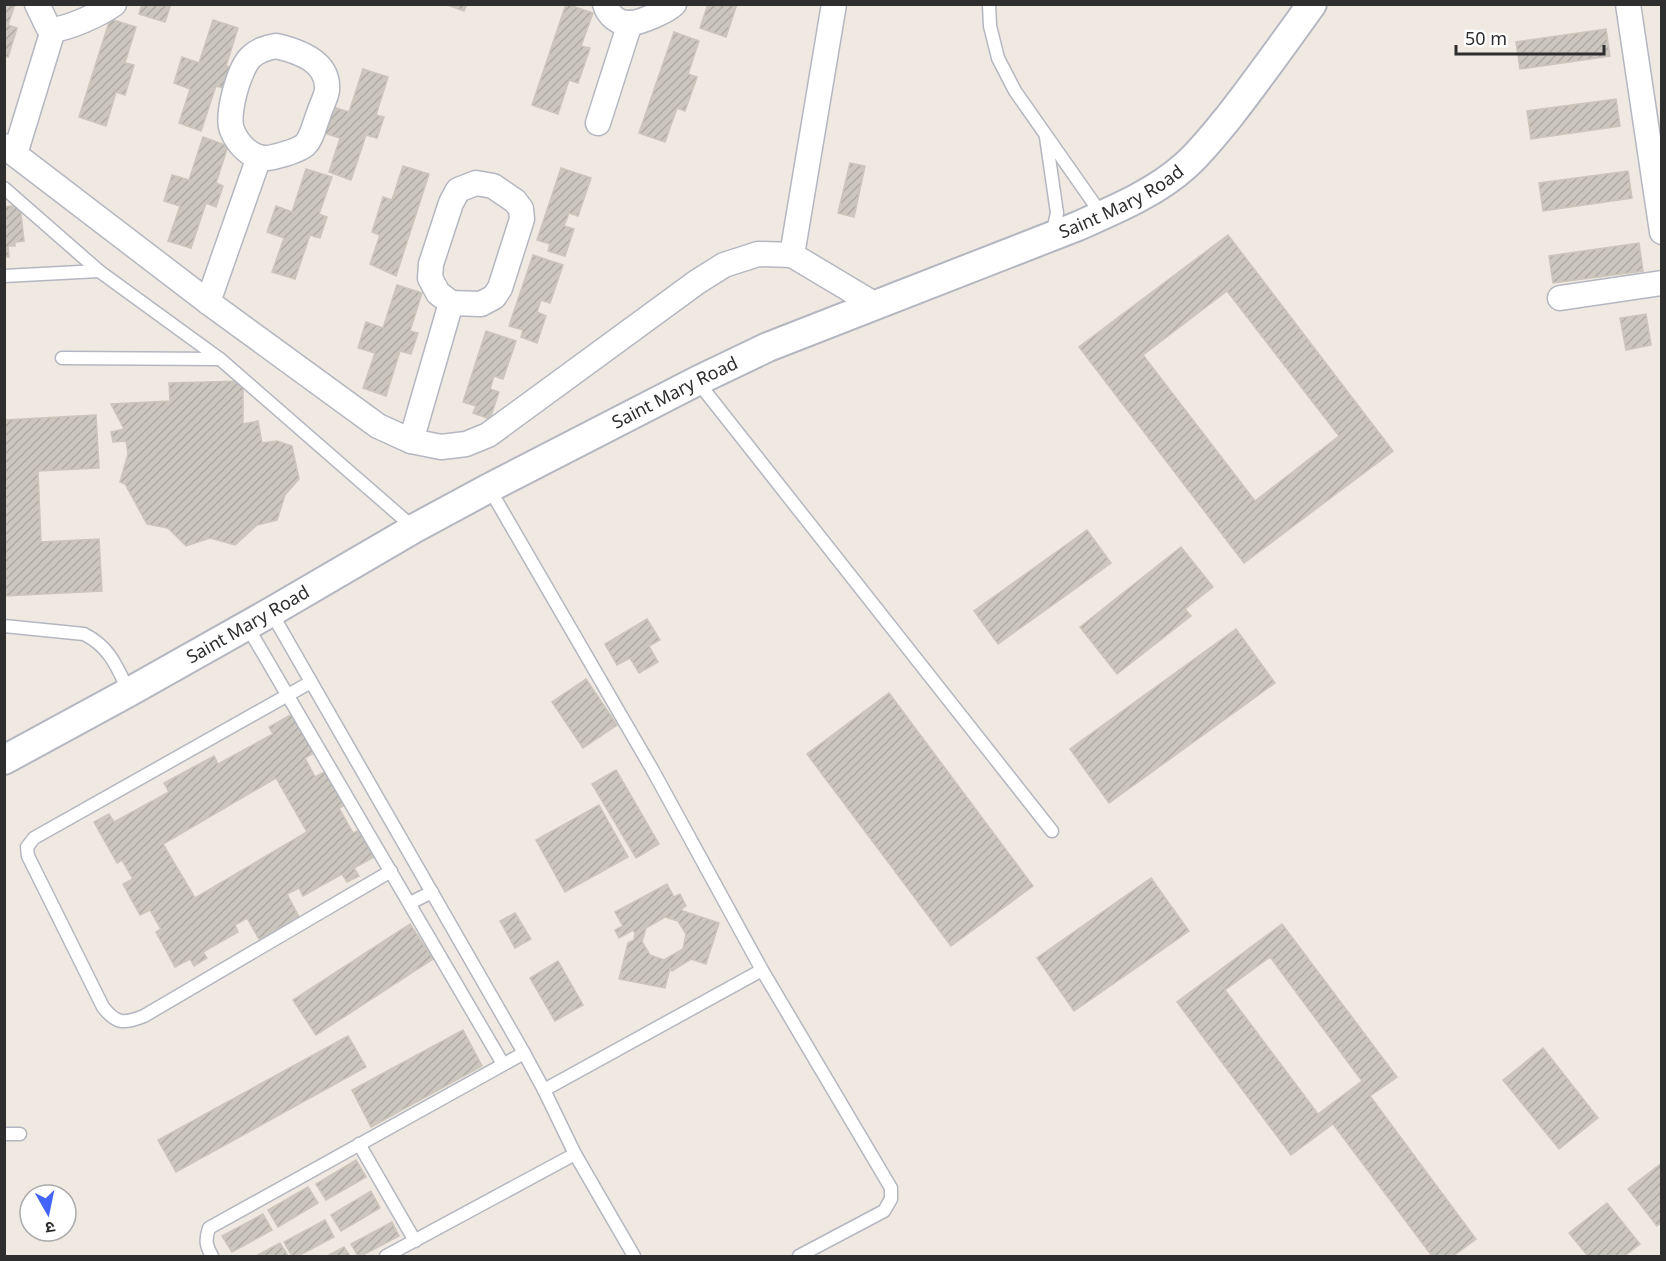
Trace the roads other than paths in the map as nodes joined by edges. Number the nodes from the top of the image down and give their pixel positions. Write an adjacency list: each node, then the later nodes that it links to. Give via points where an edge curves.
1 (37, 4): 10 (street)
2 (114, 4): 10 (street)
3 (605, 4): 9 (street, via 607,12 617,20)
4 (674, 4): 9 (street)
5 (834, 4): 19 (street)
6 (989, 4): 12 (lane, via 998,58 1015,91)
7 (1312, 4): 16 (street, Saint Mary Road, via 1246,95 1184,167)
8 (1628, 4): 17 (street)
9 (630, 23): 11 (street)
10 (53, 30): 13 (street)
11 (598, 123)
12 (1046, 135): 16 (lane); 18 (lane, via 1057,213)
13 (10, 150): 24 (street)
14 (259, 157): 14 (street, via 238,142 230,124 242,70 260,50 276,46 296,50 316,64 327,90 305,145 273,157); 24 (street)
15 (4, 188): 20 (lane)
16 (1102, 215): 18 (street, Saint Mary Road)
17 (1662, 232)
18 (1051, 236): 26 (street, Saint Mary Road)
19 (792, 255): 26 (street); 30 (street, via 758,254 724,265 488,435 466,444 441,447)
20 (99, 271): 21 (lane); 28 (lane)
21 (4, 276)
22 (1662, 283): 23 (street)
23 (1560, 298)
24 (208, 302): 30 (street, via 378,426)
25 (451, 303): 25 (street, via 438,293 430,278 451,203 458,190 476,183 493,186 515,201 522,219 500,288 494,297 480,304); 30 (street)
26 (874, 304): 29 (street, Saint Mary Road)
27 (62, 358): 28 (lane)
28 (220, 359): 32 (lane)
29 (697, 381): 31 (street, Saint Mary Road); 39 (lane)
30 (411, 441)
31 (489, 488): 32 (street, Saint Mary Road); 43 (lane, via 652,769)
32 (415, 528): 33 (street, Saint Mary Road)
33 (259, 619): 35 (lane); 36 (street, Saint Mary Road); 37 (lane)
34 (4, 626): 36 (lane, via 84,634 113,658)
35 (311, 682): 37 (lane); 41 (lane)
36 (129, 692): 38 (street, Saint Mary Road)
37 (288, 695): 40 (lane); 40 (lane, via 34,838 27,847 103,1007 120,1022 144,1016)
38 (4, 760)
39 (1052, 831)
40 (391, 871): 42 (lane)
41 (432, 892): 42 (lane); 44 (lane)
42 (410, 903): 45 (lane)
43 (762, 970): 46 (lane); 55 (lane, via 891,1188 891,1199 884,1211)
44 (524, 1053): 45 (lane); 46 (lane)
45 (503, 1064): 49 (lane)
46 (544, 1090): 50 (lane)
47 (4, 1134): 48 (lane)
48 (20, 1134)
49 (359, 1144): 51 (lane); 52 (lane, via 209,1228 205,1239)
50 (575, 1154): 51 (lane); 54 (lane)
51 (415, 1241): 53 (lane)
52 (212, 1257)
53 (386, 1257)
54 (634, 1257)
55 (799, 1257)

